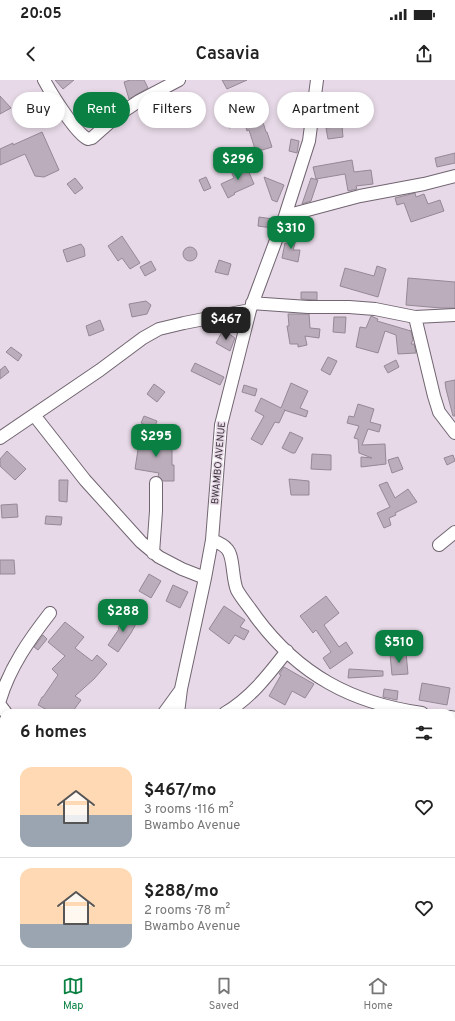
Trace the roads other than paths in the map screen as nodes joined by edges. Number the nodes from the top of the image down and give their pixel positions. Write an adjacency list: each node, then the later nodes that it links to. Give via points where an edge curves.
1 (44, 80): 2 (street, via 81,134 88,139 139,100)
2 (179, 80)
3 (317, 80): 5 (street, BWAMBO AVENUE, via 309,141)
4 (455, 176): 5 (street, via 360,196)
5 (285, 216): 6 (street, BWAMBO AVENUE)
6 (251, 306): 8 (street, via 349,307); 9 (street, via 159,329); 14 (street, BWAMBO AVENUE, via 221,426)
7 (455, 315): 8 (street)
8 (415, 317): 10 (street, via 439,412)
9 (34, 415): 11 (street); 16 (street, via 90,486)
10 (455, 433)
11 (0, 438)
12 (156, 483): 16 (street)
13 (455, 532): 15 (street)
14 (212, 540): 17 (street, BWAMBO AVENUE); 19 (street, via 228,549 237,590 265,629)
15 (439, 545)
16 (153, 553): 17 (street)
17 (205, 578): 20 (street, BWAMBO AVENUE)
18 (50, 613): 21 (street, via 18,658)
19 (287, 651): 24 (street, via 245,699); 25 (street, via 303,666 334,686 359,698)
20 (182, 689): 22 (street); 23 (street, BWAMBO AVENUE)
21 (0, 700)
22 (167, 709)
23 (179, 709)
24 (231, 709)
25 (402, 709)

